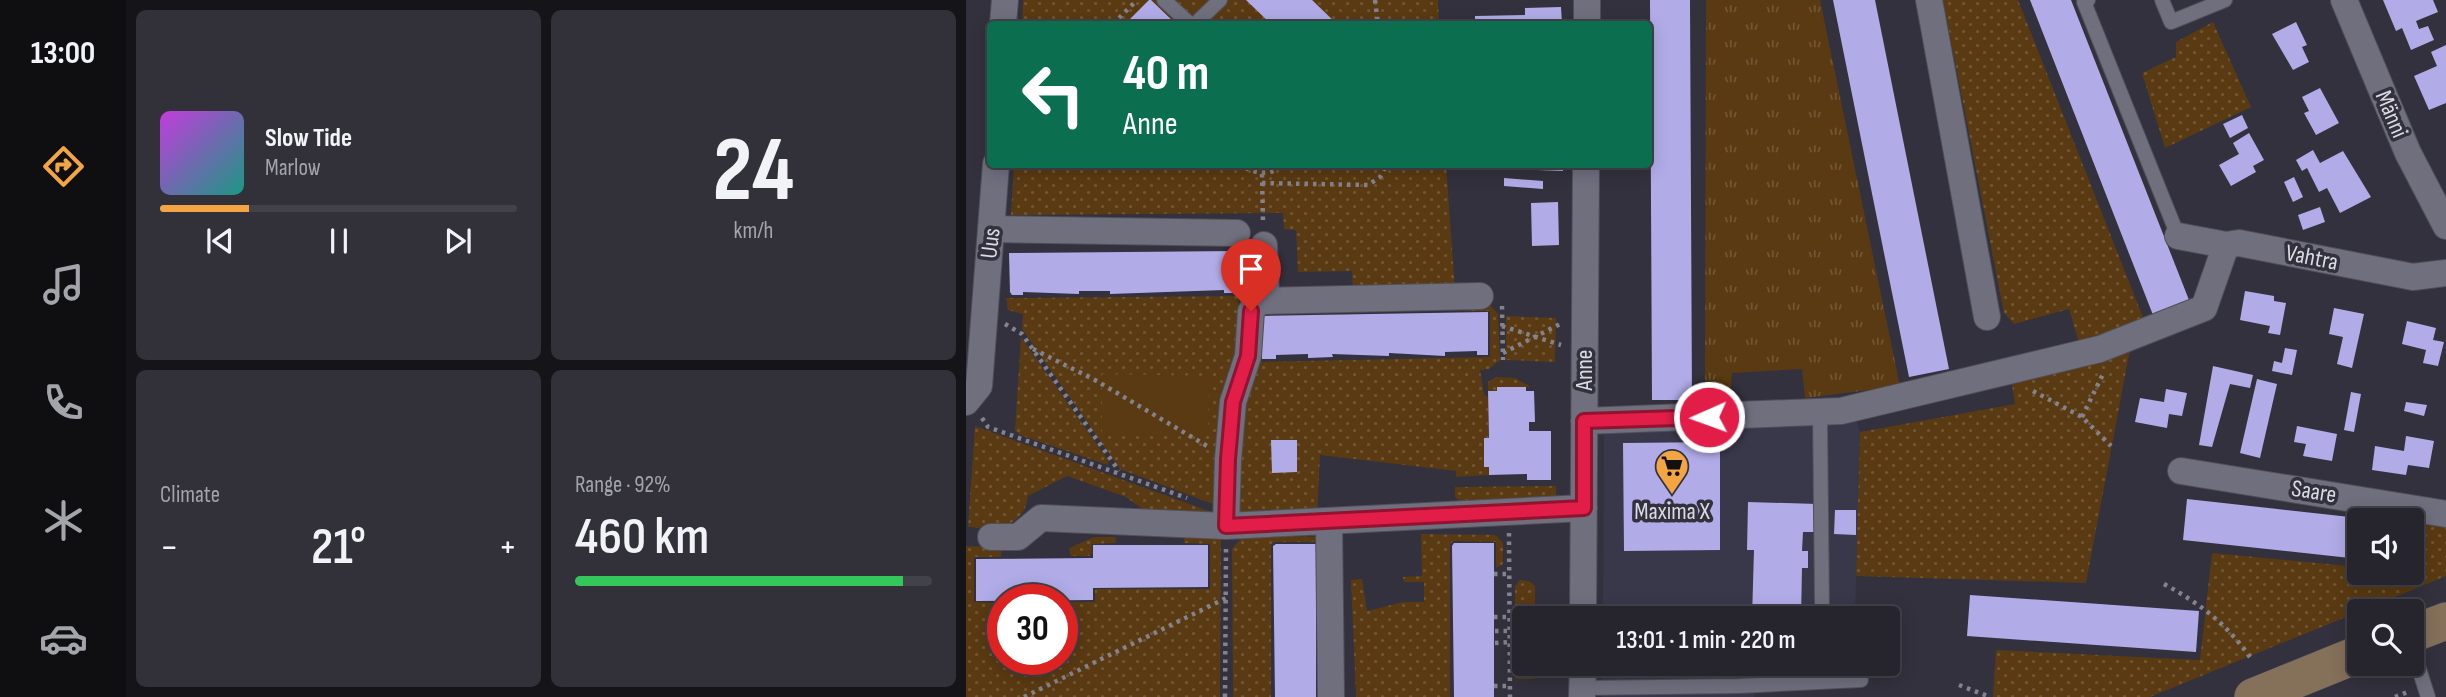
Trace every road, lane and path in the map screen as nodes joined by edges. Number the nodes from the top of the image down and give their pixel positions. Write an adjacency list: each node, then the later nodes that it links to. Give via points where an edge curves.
1 (1005, 0): 12 (street)
2 (1137, 0): 13 (path)
3 (1164, 0): 14 (lane)
4 (1220, 0): 15 (lane)
5 (1375, 0): 16 (path)
6 (1587, 0): 17 (street)
7 (1929, 0): 35 (street)
8 (2162, 0): 9 (lane, via 2171,22)
9 (2225, 0)
10 (2344, 0): 25 (street, Männi, via 2408,153)
11 (2085, 1): 28 (lane)
12 (1003, 21)
13 (1116, 21)
14 (1189, 21)
15 (1196, 21)
16 (1378, 21)
17 (1587, 21)
18 (996, 168): 26 (street, Uus)
19 (1248, 168): 23 (path)
20 (1280, 168): 23 (path)
21 (1385, 168): 24 (path, via 1368,185)
22 (1586, 168): 48 (street, Anne)
23 (1262, 174): 24 (path)
24 (1262, 183): 29 (path)
25 (2446, 226)
26 (992, 229): 27 (street); 34 (street, Uus)
27 (1237, 233)
28 (2178, 236): 30 (street, Vahtra)
29 (1264, 245): 33 (street, via 1266,293)
30 (2226, 245): 31 (street, Vahtra, via 2239,243 2413,277); 39 (street, via 2204,308)
31 (2446, 273)
32 (1491, 298): 33 (street); 37 (path)
33 (1259, 301): 51 (street, via 1251,311 1248,356 1233,402)
34 (984, 311): 41 (path, via 1021,334); 45 (street, Uus, via 979,386)
35 (1987, 317)
36 (1561, 323): 38 (path)
37 (1502, 327): 38 (path); 42 (path)
38 (1535, 337): 40 (path); 42 (path)
39 (2127, 338): 44 (street, via 2100,349); 47 (path)
40 (1561, 345)
41 (1033, 349): 51 (path); 53 (path)
42 (1503, 353): 43 (path)
43 (1503, 360)
44 (1993, 374): 46 (street); 47 (path)
45 (966, 402)
46 (1820, 414): 48 (street); 64 (lane)
47 (2081, 417): 50 (path)
48 (1584, 421): 54 (street, Anne)
49 (988, 427): 53 (path)
50 (2111, 446)
51 (1228, 459): 57 (street)
52 (2181, 471): 56 (street, Saare)
53 (1119, 472): 57 (path)
54 (1584, 508): 55 (street); 65 (street, Anne)
55 (1508, 512): 58 (street); 61 (path)
56 (2446, 514)
57 (1227, 519): 58 (street); 59 (street, via 1041,518 1018,537); 63 (path)
58 (1329, 522): 86 (street)
59 (992, 537)
60 (1494, 574): 61 (path)
61 (1509, 574): 67 (path)
62 (2164, 584): 75 (path, via 2200,603 2234,633)
63 (1226, 598): 84 (path); 85 (path)
64 (1822, 605)
65 (1583, 606)
66 (1494, 617): 67 (path)
67 (1509, 617): 71 (path)
68 (2446, 621): 69 (main road)
69 (2424, 629)
70 (1494, 631): 71 (path)
71 (1509, 631): 72 (path)
72 (1510, 642): 73 (path); 81 (path)
73 (1495, 643)
74 (2347, 659): 89 (main road)
75 (2252, 660)
76 (2421, 676): 90 (lane)
77 (1861, 680): 83 (lane)
78 (1582, 683): 82 (lane)
79 (1959, 685): 88 (path)
80 (1494, 686): 81 (path)
81 (1510, 686): 87 (path)
82 (1652, 692): 83 (lane)
83 (1740, 692)
84 (1024, 697)
85 (1225, 697)
86 (1331, 697)
87 (1510, 697)
88 (1990, 697)
89 (2253, 697)
90 (2428, 697)

